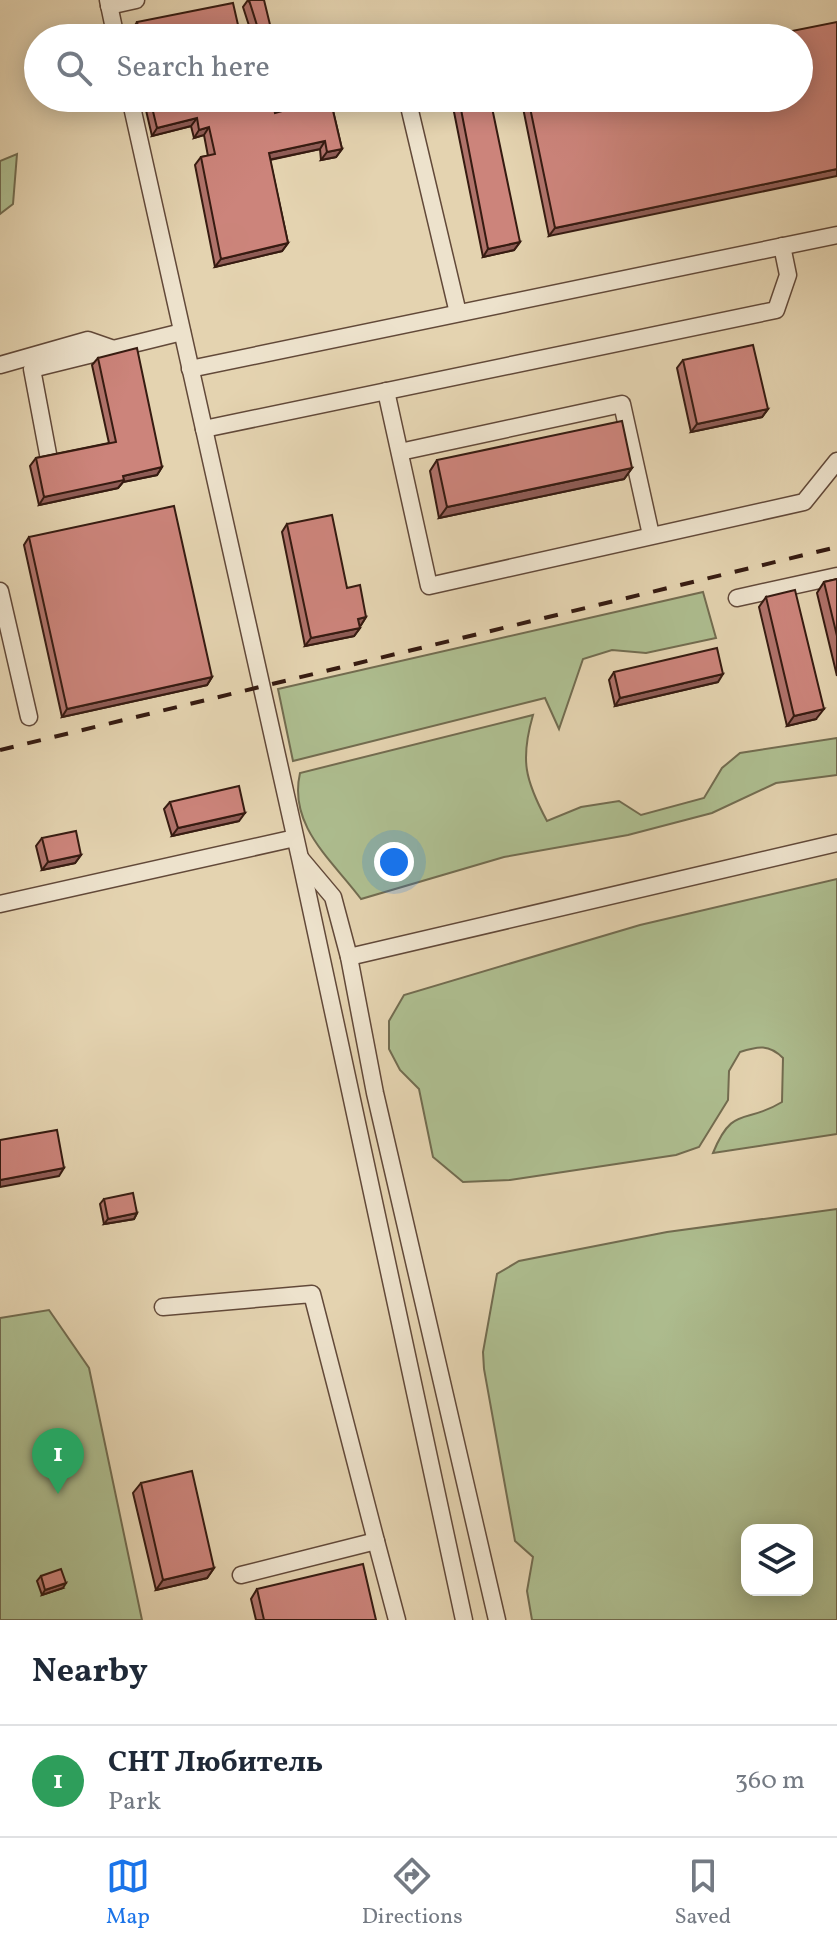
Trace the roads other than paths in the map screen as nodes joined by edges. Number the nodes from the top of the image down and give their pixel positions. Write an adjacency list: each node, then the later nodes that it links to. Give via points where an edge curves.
1 (136, 0): 2 (lane)
2 (108, 3): 3 (lane)
3 (113, 24)
4 (133, 112): 9 (lane)
5 (410, 112): 8 (lane)
6 (837, 235): 7 (lane)
7 (782, 246): 8 (lane); 13 (lane, via 788,275 776,310)
8 (458, 313): 12 (lane)
9 (182, 332): 10 (lane); 12 (lane)
10 (113, 349): 11 (lane, via 88,340); 16 (lane, via 32,369)
11 (0, 365)
12 (190, 369): 14 (lane)
13 (386, 391): 14 (lane); 15 (lane)
14 (204, 429): 23 (lane)
15 (400, 452): 18 (lane, via 622,404); 18 (lane, via 429,586)
16 (48, 454)
17 (837, 461): 18 (lane, via 804,502)
18 (651, 535)
19 (837, 576): 21 (lane)
20 (0, 591): 22 (lane)
21 (737, 598)
22 (29, 717)
23 (295, 838): 25 (lane); 26 (lane)
24 (837, 843): 27 (lane)
25 (300, 858): 27 (lane, via 333,897); 32 (lane)
26 (0, 904)
27 (349, 957): 33 (lane, via 375,1093)
28 (163, 1307): 29 (lane, via 312,1294)
29 (376, 1541): 30 (lane); 31 (lane)
30 (241, 1575)
31 (397, 1620)
32 (464, 1620)
33 (497, 1620)

